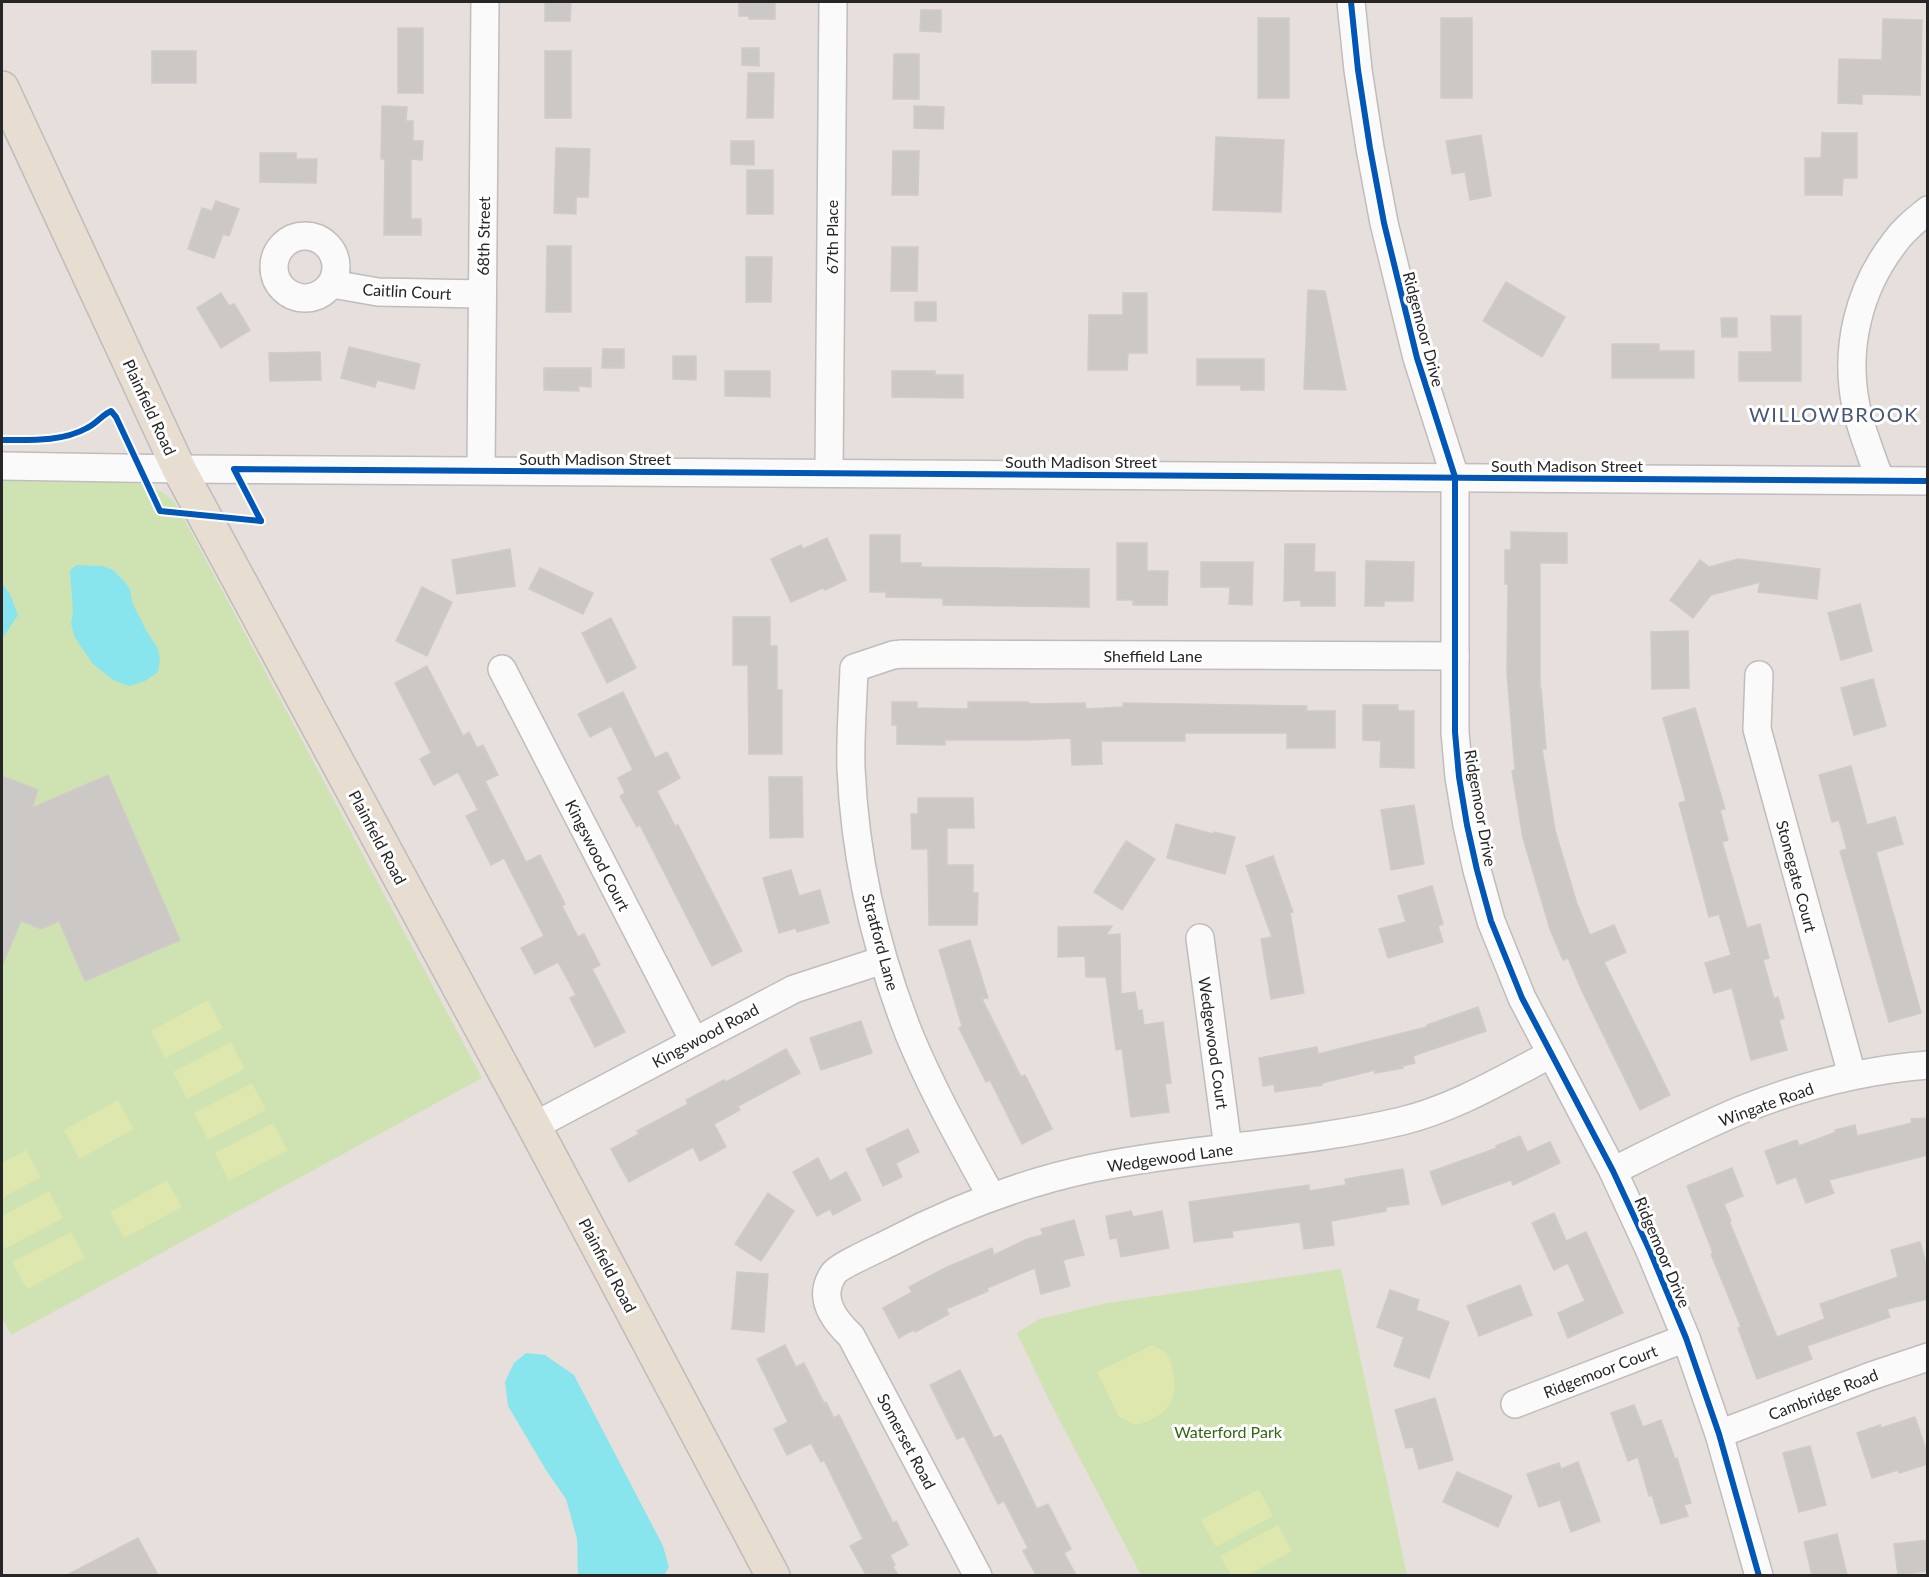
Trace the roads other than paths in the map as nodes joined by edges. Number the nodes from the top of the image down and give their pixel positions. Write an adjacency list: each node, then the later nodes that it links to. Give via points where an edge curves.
1 (485, 2): 7 (street, 68th Street)
2 (833, 2): 11 (street, 67th Place)
3 (1351, 2): 12 (street, Ridgemoor Drive, via 1384,223 1417,358)
4 (2, 88): 9 (main road, Plainfield Road)
5 (1928, 210): 13 (street, via 1895,242 1875,270 1856,327 1852,357 1856,408)
6 (332, 284): 7 (street, Caitlin Court, via 378,292)
7 (482, 294): 10 (street, 68th Street)
8 (2, 466): 9 (street, South Madison Street)
9 (179, 469): 10 (street, South Madison Street); 25 (main road, Plainfield Road)
10 (481, 470): 11 (street, South Madison Street)
11 (829, 473): 12 (street, South Madison Street)
12 (1455, 477): 13 (street, South Madison Street); 15 (street, Ridgemoor Drive)
13 (1880, 480): 14 (street, South Madison Street)
14 (1928, 481)
15 (1455, 656): 16 (street, Sheffield Lane, via 902,654); 22 (street, Ridgemoor Drive, via 1459,777 1477,870 1506,960)
16 (854, 668): 20 (street, Stratford Lane, via 851,768 856,825)
17 (502, 669): 21 (street, Kingswood Court)
18 (1759, 675): 24 (street, Stonegate Court, via 1757,729)
19 (1200, 938): 26 (street, Wedgewood Court)
20 (883, 960): 21 (street, Kingswood Road, via 794,988); 28 (street, Stratford Lane, via 925,1070)
21 (694, 1041): 25 (street, Kingswood Road)
22 (1551, 1053): 26 (street, Wedgewood Lane, via 1462,1100 1405,1120 1358,1131); 27 (street, Ridgemoor Drive)
23 (1928, 1065): 24 (street, Wingate Road)
24 (1851, 1075): 27 (street, Wingate Road, via 1741,1110)
25 (534, 1126): 34 (main road, Plainfield Road)
26 (1228, 1148): 28 (street, Wedgewood Lane, via 1094,1168)
27 (1613, 1171): 30 (street, Ridgemoor Drive)
28 (991, 1196): 29 (street, Wedgewood Lane, via 917,1228 834,1272 827,1290)
29 (830, 1311): 35 (street, Somerset Road, via 851,1336)
30 (1686, 1338): 32 (street, Ridgemoor Court); 33 (street, Ridgemoor Drive)
31 (1928, 1357): 33 (street, Cambridge Road)
32 (1515, 1404)
33 (1719, 1434): 36 (street, Ridgemoor Drive)
34 (773, 1575)
35 (978, 1575)
36 (1759, 1575)

